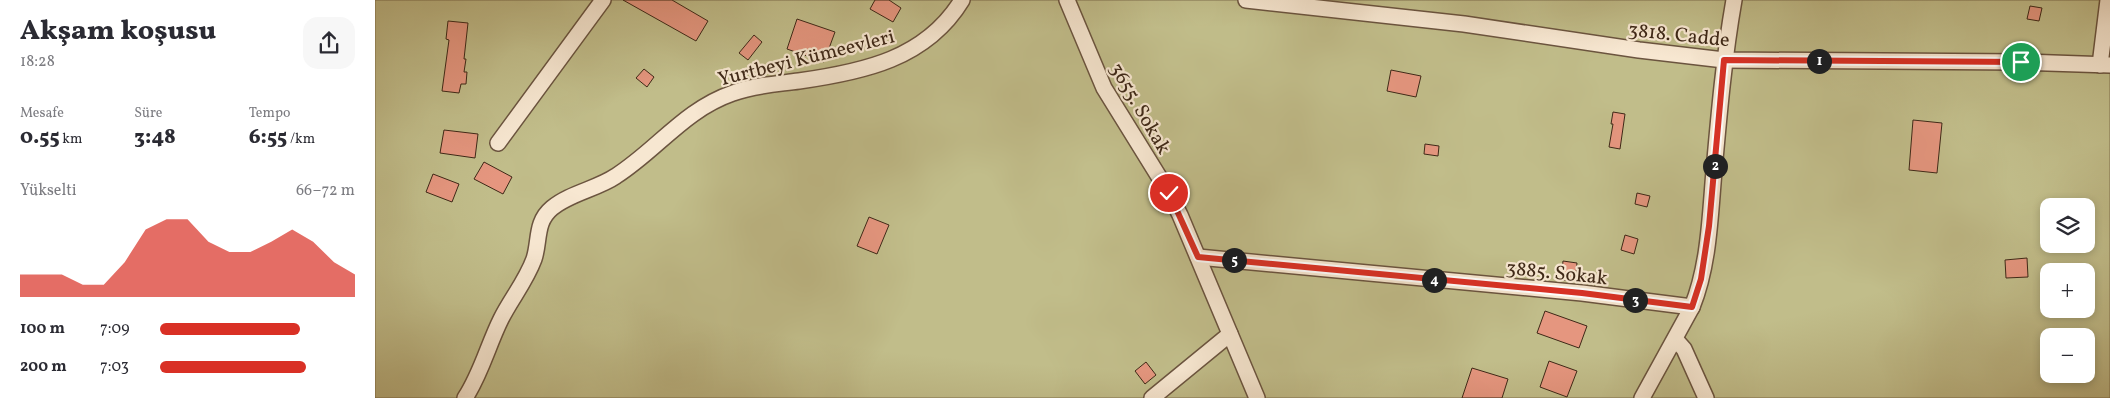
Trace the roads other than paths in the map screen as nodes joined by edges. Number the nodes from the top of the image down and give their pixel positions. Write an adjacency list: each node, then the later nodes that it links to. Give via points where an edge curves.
1 (603, 0): 9 (street)
2 (962, 0): 14 (street, Yurtbeyi Kümeevleri, via 933,35 905,54 832,75 751,87 715,100 681,121 615,177 553,207 541,222 530,268 502,317)
3 (1067, 0): 10 (street, 3655. Sokak, via 1104,88 1169,193)
4 (1246, 0): 7 (street, 3818. Cadde, via 1464,24)
5 (1733, 0): 7 (street)
6 (2108, 0): 8 (street)
7 (1724, 60): 8 (street, 3818. Cadde); 11 (street, via 1709,226 1701,279)
8 (2105, 65)
9 (498, 142)
10 (1198, 257): 11 (street, 3885. Sokak, via 1582,293); 12 (street, 3655. Sokak)
11 (1692, 307): 13 (street)
12 (1230, 334): 15 (street); 16 (street, 3655. Sokak)
13 (1676, 340): 17 (street); 18 (street, via 1684,349)
14 (465, 398)
15 (1152, 398)
16 (1257, 398)
17 (1642, 398)
18 (1706, 398)

